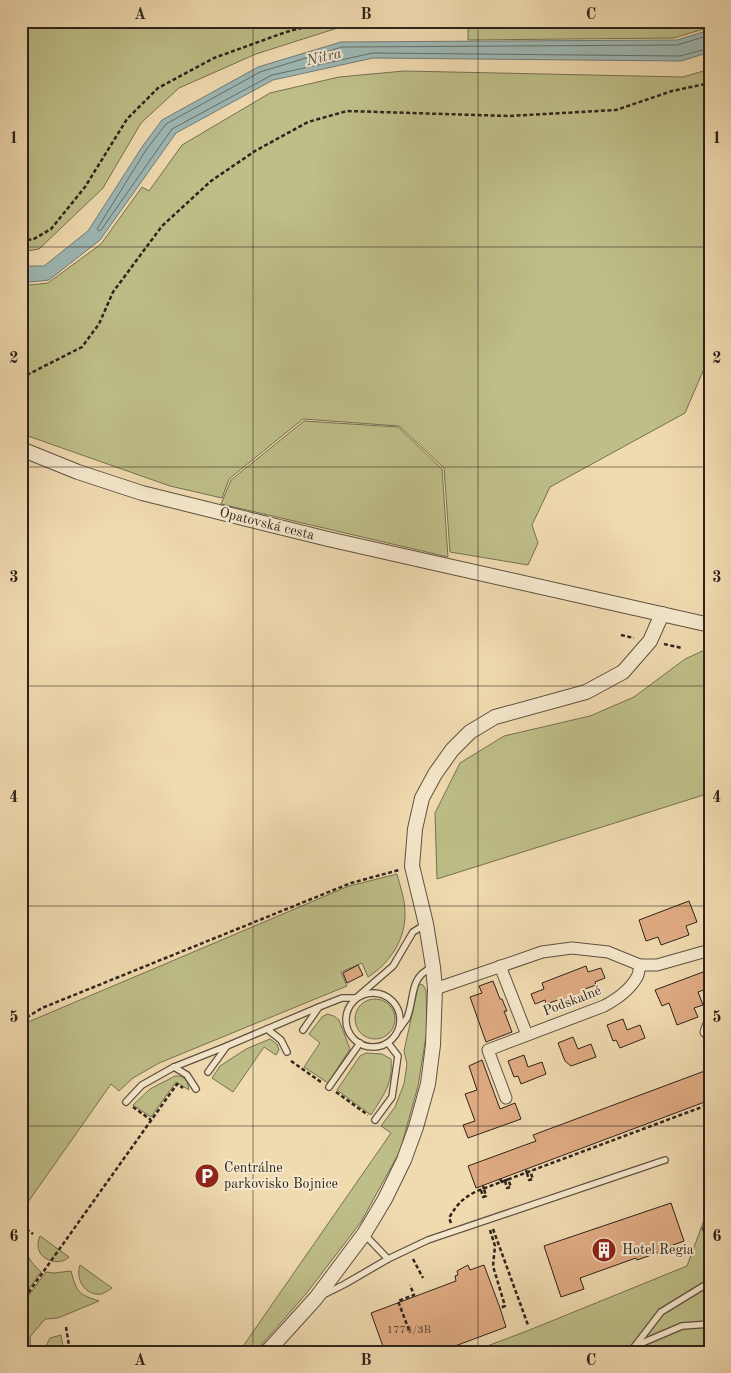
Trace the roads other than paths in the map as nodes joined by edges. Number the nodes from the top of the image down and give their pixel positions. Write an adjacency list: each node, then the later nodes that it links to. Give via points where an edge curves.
1 (21, 450): 2 (street, Opatovská cesta, via 142,493 328,539)
2 (662, 614): 3 (street, Opatovská cesta); 4 (street, via 650,641 623,672 586,692 495,717 470,732 452,750 422,798 415,829 413,868)
3 (710, 625)
4 (426, 924): 8 (street); 10 (lane, via 413,932 393,966)
5 (710, 950): 6 (street, via 657,965)
6 (640, 965): 7 (street, via 608,952 572,948 542,952); 15 (street, Podskalné, via 638,976 617,999)
7 (500, 966): 9 (street); 15 (street)
8 (433, 967): 9 (street); 13 (lane, via 422,972 415,984 407,1018)
9 (436, 989): 28 (street, via 428,1084 416,1127 404,1160)
10 (356, 998): 11 (lane, via 342,998); 13 (lane, via 376,993 394,1002 400,1015); 16 (lane, via 346,1016 347,1027)
11 (319, 1007): 12 (lane); 14 (lane)
12 (267, 1029): 18 (lane); 19 (lane, via 281,1040)
13 (398, 1029): 17 (lane)
14 (303, 1030)
15 (526, 1035): 24 (street, Podskalné, via 488,1050)
16 (360, 1043): 17 (lane, via 369,1047); 22 (lane)
17 (388, 1043): 26 (lane, via 398,1056 392,1097)
18 (227, 1046): 20 (lane); 21 (lane)
19 (286, 1054)
20 (174, 1067): 23 (lane, via 187,1075); 25 (lane, via 142,1085)
21 (208, 1072)
22 (329, 1087)
23 (196, 1089)
24 (506, 1098)
25 (126, 1102)
26 (375, 1120)
27 (664, 1160): 29 (lane, via 428,1240)
28 (364, 1234): 29 (lane); 31 (street)
29 (388, 1259): 31 (lane)
30 (710, 1282): 33 (lane, via 661,1312)
31 (316, 1298): 34 (street)
32 (710, 1324): 33 (lane, via 682,1326)
33 (635, 1346): 35 (lane)
34 (267, 1352)
35 (630, 1352)

